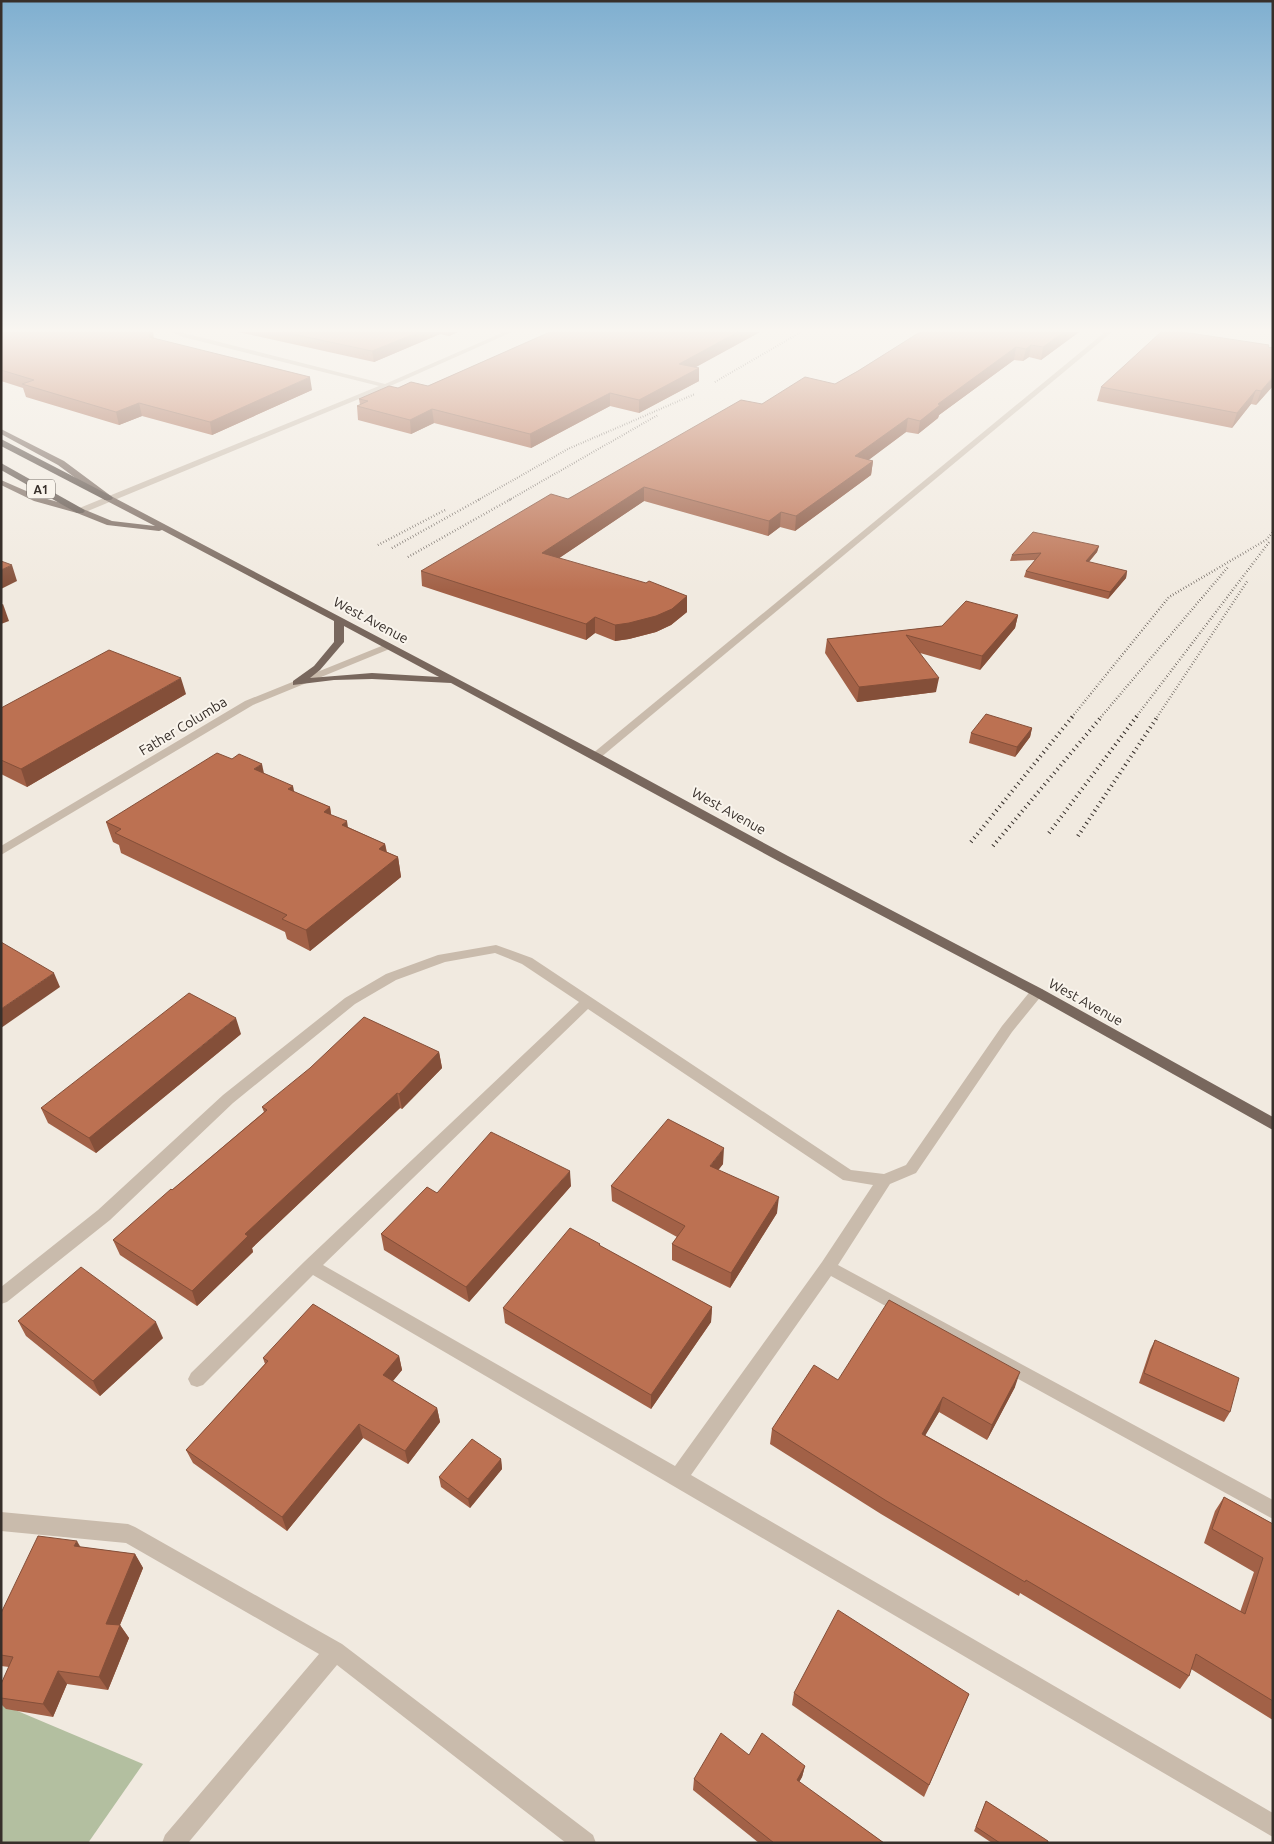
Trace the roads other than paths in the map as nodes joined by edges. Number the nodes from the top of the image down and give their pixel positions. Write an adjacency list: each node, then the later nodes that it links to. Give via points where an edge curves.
1 (306, 418): 7 (street)
2 (1005, 418): 14 (street)
3 (1, 431): 7 (main road, West Avenue, via 61,463)
4 (1, 442): 7 (highway, A1)
5 (1, 466): 8 (highway, A1)
6 (1, 482): 8 (main road, West Avenue, via 56,506)
7 (108, 498): 8 (street); 9 (main road, West Avenue)
8 (80, 511): 9 (main road, West Avenue, via 110,523)
9 (167, 530): 10 (main road, West Avenue)
10 (339, 619): 11 (main road, West Avenue); 13 (main road, via 339,642 334,650)
11 (389, 646): 12 (main road, West Avenue); 13 (street, Father Columba)
12 (456, 681): 13 (main road, via 365,674); 14 (main road, West Avenue)
13 (296, 683): 15 (street, Father Columba, via 222,718)
14 (596, 756): 16 (main road, West Avenue)
15 (1, 851)
16 (1037, 992): 18 (main road, West Avenue); 19 (street, via 1007,1028 912,1169)
17 (587, 1002): 19 (street, via 848,1176); 20 (street); 22 (street, via 527,961 496,949 443,958 391,977 350,1001 228,1099 104,1215)
18 (1273, 1124)
19 (884, 1180): 21 (street)
20 (311, 1266): 23 (street); 24 (street)
21 (828, 1267): 24 (street); 25 (street)
22 (1, 1297)
23 (198, 1379)
24 (678, 1478): 28 (street)
25 (1273, 1510)
26 (1, 1521): 27 (street, via 128,1534)
27 (335, 1651): 29 (street); 30 (street)
28 (1273, 1826)
29 (174, 1843)
30 (586, 1843)

